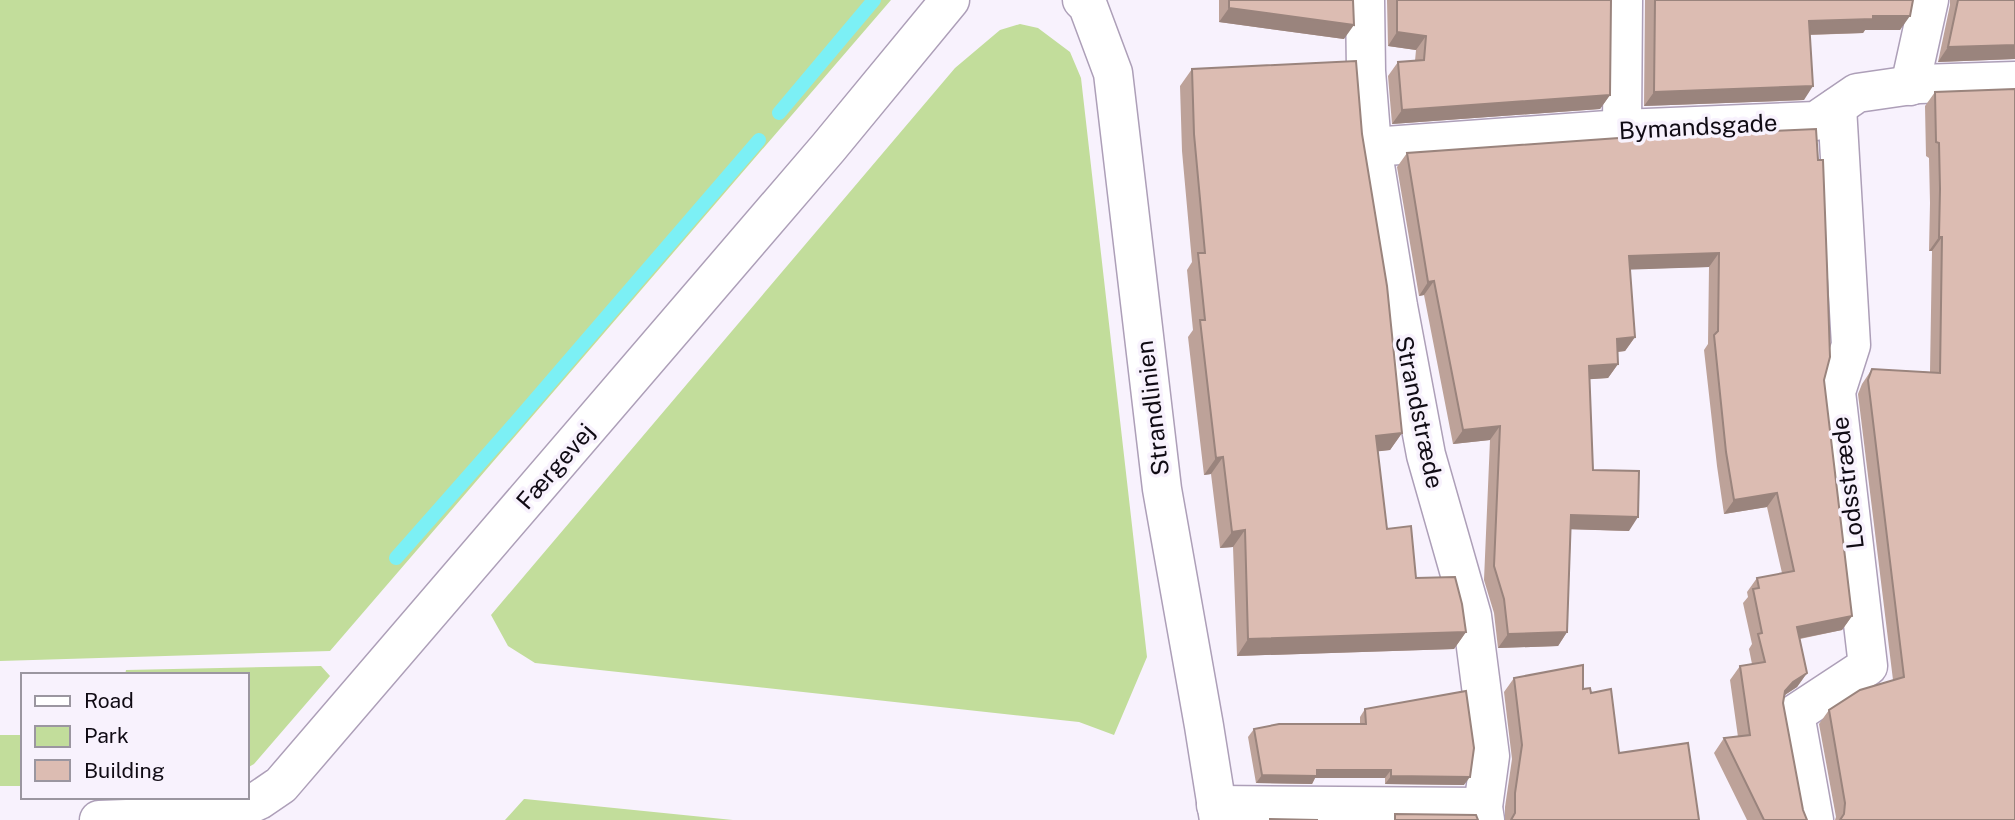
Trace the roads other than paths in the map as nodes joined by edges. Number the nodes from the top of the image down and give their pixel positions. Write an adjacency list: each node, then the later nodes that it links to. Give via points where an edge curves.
1 (950, 0): 13 (street, Færgevej, via 281,785 229,814)
2 (1082, 0): 11 (street, Strandlinien, via 1114,73 1162,489)
3 (1365, 0): 10 (street, Strandstræde)
4 (1623, 0): 9 (street)
5 (1929, 0): 7 (street)
6 (2015, 81): 7 (street, Bymandsgade)
7 (1910, 86): 8 (street, Bymandsgade, via 1857,93)
8 (1837, 107): 9 (street, Bymandsgade, via 1816,121); 14 (street, Lodsstræde, via 1851,345 1836,392 1868,666 1795,714)
9 (1622, 129): 10 (street, Bymandsgade)
10 (1372, 147): 12 (street, Strandstræde, via 1426,455 1472,616 1490,756)
11 (1217, 812): 12 (street)
12 (1484, 814)
13 (99, 820)
14 (1814, 820)

